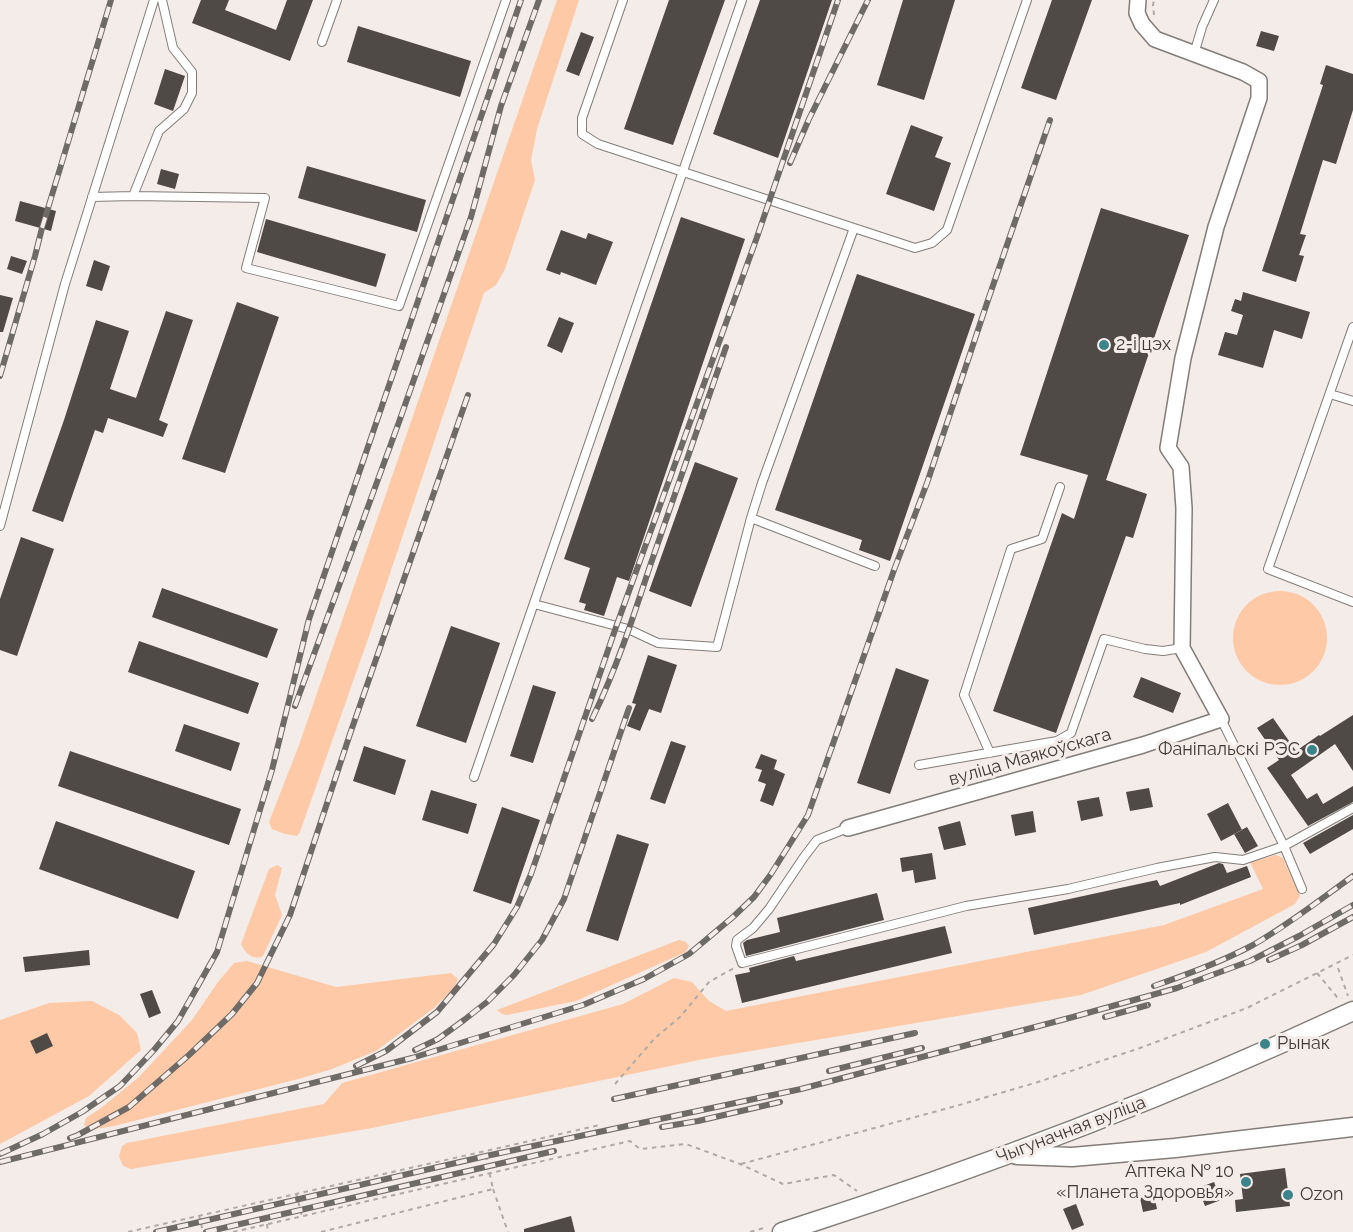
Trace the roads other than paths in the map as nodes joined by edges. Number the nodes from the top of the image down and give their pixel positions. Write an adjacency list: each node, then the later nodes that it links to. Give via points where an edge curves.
1 (154, 0): 14 (lane)
2 (162, 0): 13 (lane, via 173,48 192,72 192,93 184,109 159,131)
3 (338, 0): 10 (lane)
4 (506, 0): 13 (lane, via 399,306 246,268 265,198)
5 (623, 0): 12 (lane, via 582,118 582,134 598,144)
6 (741, 0): 12 (lane)
7 (1027, 0): 15 (lane, via 947,230 932,243 915,248)
8 (1138, 0): 11 (street, via 1137,14 1155,39)
9 (1214, 0): 11 (lane)
10 (322, 42)
11 (1194, 54): 25 (street, via 1259,81 1259,98 1216,227 1184,358 1168,448 1181,467 1184,508)
12 (682, 171): 15 (lane); 24 (lane)
13 (134, 196): 14 (lane)
14 (92, 197): 21 (lane)
15 (854, 228): 20 (lane)
16 (1353, 327): 17 (lane)
17 (1330, 394): 18 (lane); 23 (lane, via 1268,569)
18 (1353, 401)
19 (1060, 487): 27 (lane, via 1042,539 1011,549 964,695)
20 (752, 518): 22 (lane); 24 (lane, via 717,648 658,643 628,629)
21 (0, 526)
22 (875, 566)
23 (1353, 602)
24 (534, 604): 29 (lane)
25 (1182, 648): 26 (street); 27 (lane, via 1162,651 1104,639 1071,734 1058,741)
26 (1221, 718): 31 (street, вуліца Маякоўскага, via 1143,745); 32 (lane)
27 (990, 753): 28 (lane)
28 (920, 765)
29 (474, 777)
30 (1353, 808): 32 (lane)
31 (848, 828): 32 (lane, via 817,840 769,909 737,940 741,963 966,906 1215,858 1243,860)
32 (1284, 846): 33 (lane)
33 (1302, 889)
34 (1353, 1011): 36 (street, Чыгуначная вуліца)
35 (1353, 1129): 38 (street)
36 (1066, 1133): 37 (street, Чыгуначная вуліца); 38 (street)
37 (1008, 1155): 38 (street); 39 (street, Чыгуначная вуліца)
38 (1072, 1156)
39 (782, 1232)

